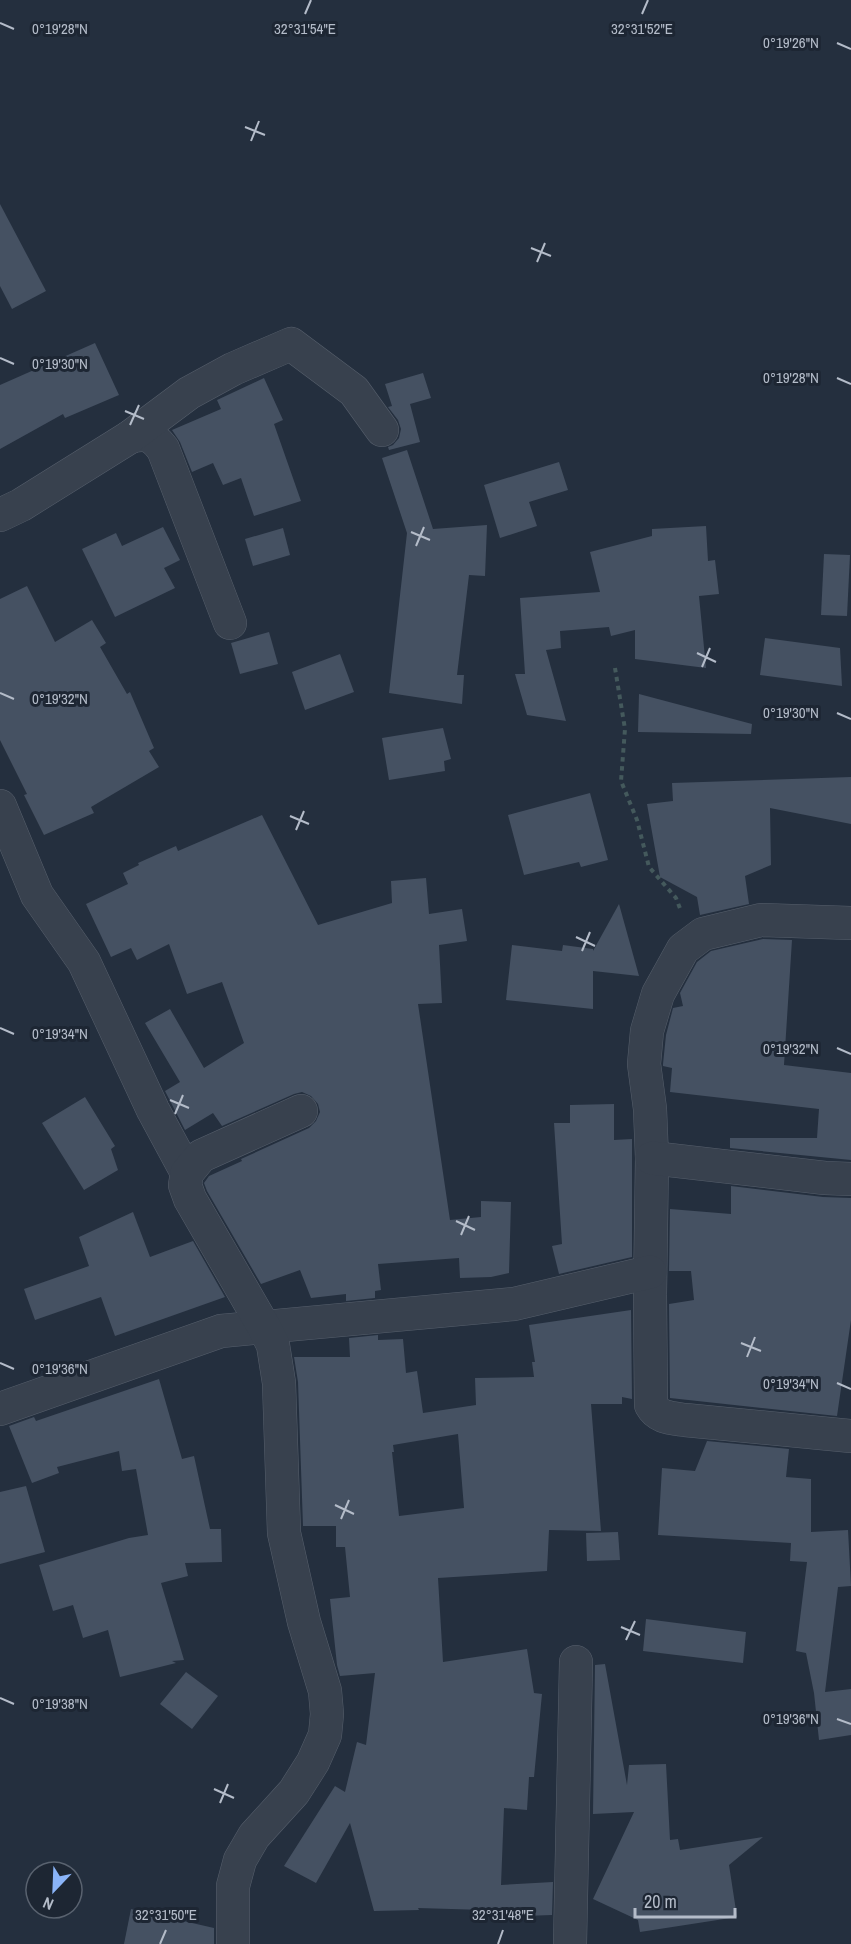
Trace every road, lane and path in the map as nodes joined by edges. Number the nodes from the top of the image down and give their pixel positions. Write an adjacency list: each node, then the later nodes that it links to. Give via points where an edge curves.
1 (381, 430): 2 (street, via 354,391 291,344 189,393)
2 (130, 436): 3 (street); 4 (street, via 151,436 163,449)
3 (0, 515)
4 (230, 623)
5 (615, 668): 8 (path, via 625,729 621,781 649,867 676,898)
6 (0, 806): 11 (street, via 37,895 84,962)
7 (851, 924): 8 (street, via 761,920 704,934)
8 (693, 942): 10 (street, via 683,949 658,994 647,1031 644,1064)
9 (302, 1111): 11 (street, via 201,1156)
10 (652, 1158): 12 (street); 13 (street)
11 (187, 1173): 14 (street, via 185,1185 190,1199)
12 (851, 1179)
13 (650, 1272): 14 (street, via 514,1304); 16 (street, via 654,1411 685,1420)
14 (264, 1326): 15 (street, via 221,1330); 18 (street, via 273,1345 279,1383 284,1533 325,1691 327,1714 325,1735 313,1762 294,1792 254,1836 240,1860 233,1886)
15 (0, 1409)
16 (851, 1436)
17 (576, 1662): 19 (street)
18 (233, 1944)
19 (570, 1944)

